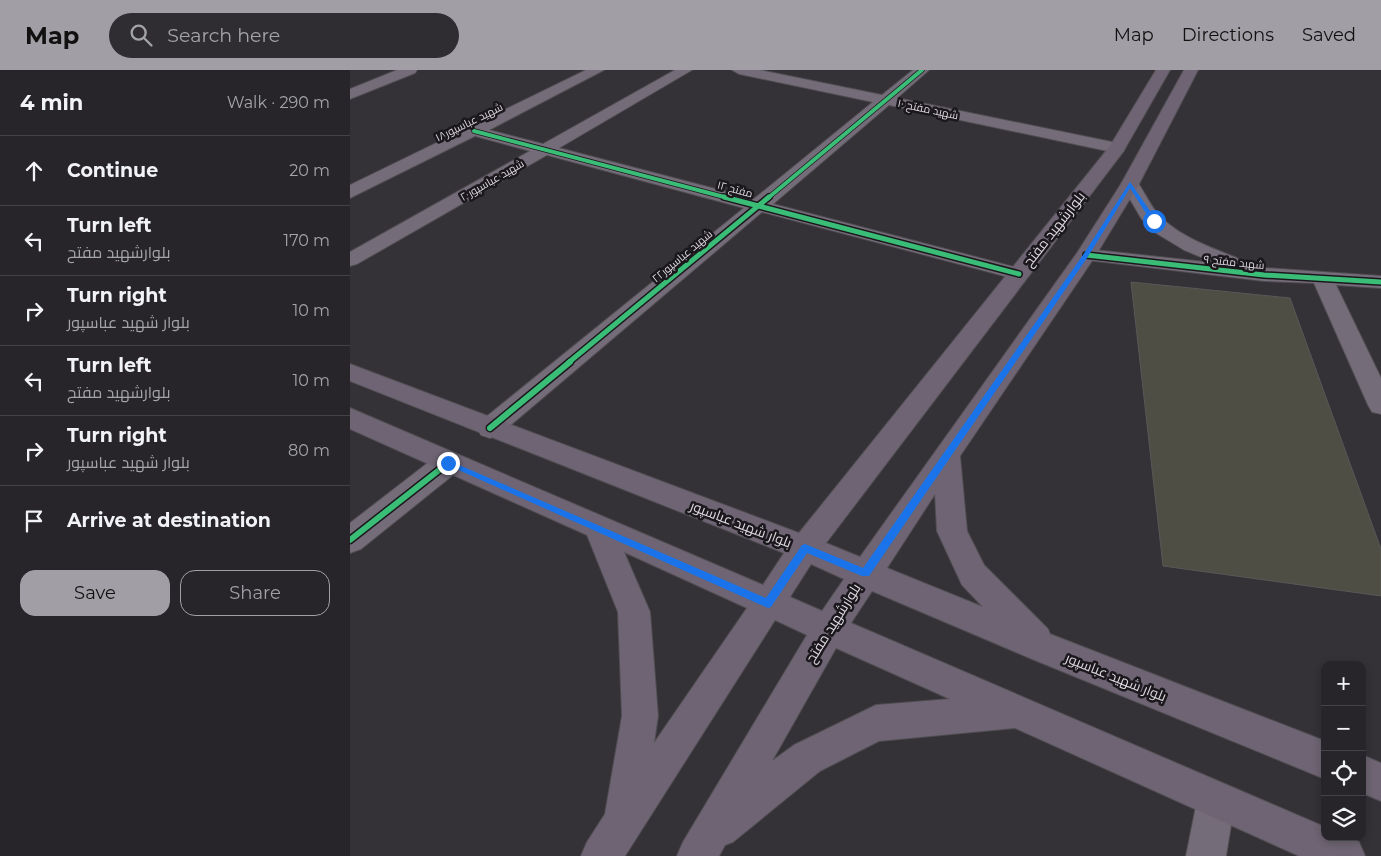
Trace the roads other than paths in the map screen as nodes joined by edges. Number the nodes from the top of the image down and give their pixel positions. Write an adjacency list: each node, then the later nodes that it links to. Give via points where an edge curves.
1 (410, 70): 10 (street)
2 (597, 70): 12 (street, شهید عباسپور۱۸)
3 (685, 70): 14 (street, شهید عباسپور۲۰)
4 (739, 70): 9 (street, شهید مفتح ۱۰)
5 (922, 70): 11 (street, شهید عباسپور۲۲)
6 (1163, 70): 13 (main road, بلوارشهید مفتح)
7 (1192, 70): 15 (main road, بلوارشهید مفتح)
8 (825, 75): 9 (street)
9 (812, 85): 11 (street, شهید مفتح ۱۰)
10 (350, 94)
11 (886, 100): 13 (street, شهید مفتح ۱۰); 17 (street, شهید عباسپور۲۲)
12 (474, 131): 14 (street, مفتح ۱۲); 16 (street, شهید عباسپور۱۸)
13 (1117, 148): 20 (main road, بلوارشهید مفتح)
14 (545, 149): 17 (street, مفتح ۱۲); 19 (street, شهید عباسپور۲۰)
15 (1130, 184): 18 (main road, بلوارشهید مفتح); 21 (street, via 1154,221 1174,236)
16 (350, 192)
17 (759, 205): 20 (street, مفتح ۱۲); 27 (street, شهید عباسپور۲۲)
18 (1086, 255): 21 (street, شهید مفتح ۹); 28 (main road, بلوارشهید مفتح)
19 (350, 260)
20 (1019, 274): 32 (main road, بلوارشهید مفتح)
21 (1264, 275): 22 (street, شهید مفتح ۹)
22 (1322, 277): 23 (street, شهید مفتح ۹); 25 (street)
23 (1381, 282)
24 (350, 372): 27 (main road, بلوار شهید عباسپور)
25 (1381, 405)
26 (350, 418): 29 (main road)
27 (490, 428): 32 (main road, بلوار شهید عباسپور)
28 (946, 455): 33 (main road, بلوارشهید مفتح); 36 (main road, via 952,531 973,576)
29 (448, 463): 30 (main road); 31 (street)
30 (599, 529): 34 (main road); 42 (main road, بلوارشهید مفتح, via 634,612 640,716)
31 (350, 540)
32 (805, 548): 33 (main road, بلوار شهید عباسپور); 34 (main road, بلوارشهید مفتح)
33 (865, 573): 35 (main road, بلوارشهید مفتح); 36 (main road, بلوار شهید عباسپور)
34 (768, 604): 35 (main road); 42 (main road, بلوارشهید مفتح)
35 (828, 630): 37 (main road); 43 (main road, بلوارشهید مفتح)
36 (1044, 648): 38 (main road, بلوار شهید عباسپور)
37 (1014, 712): 41 (main road); 43 (main road, via 876,723 807,758)
38 (1321, 758)
39 (1366, 776): 40 (main road)
40 (1381, 782)
41 (1216, 801): 45 (street); 46 (main road)
42 (624, 822): 44 (main road, بلوارشهید مفتح)
43 (703, 846)
44 (601, 856)
45 (1206, 856)
46 (1345, 856)

